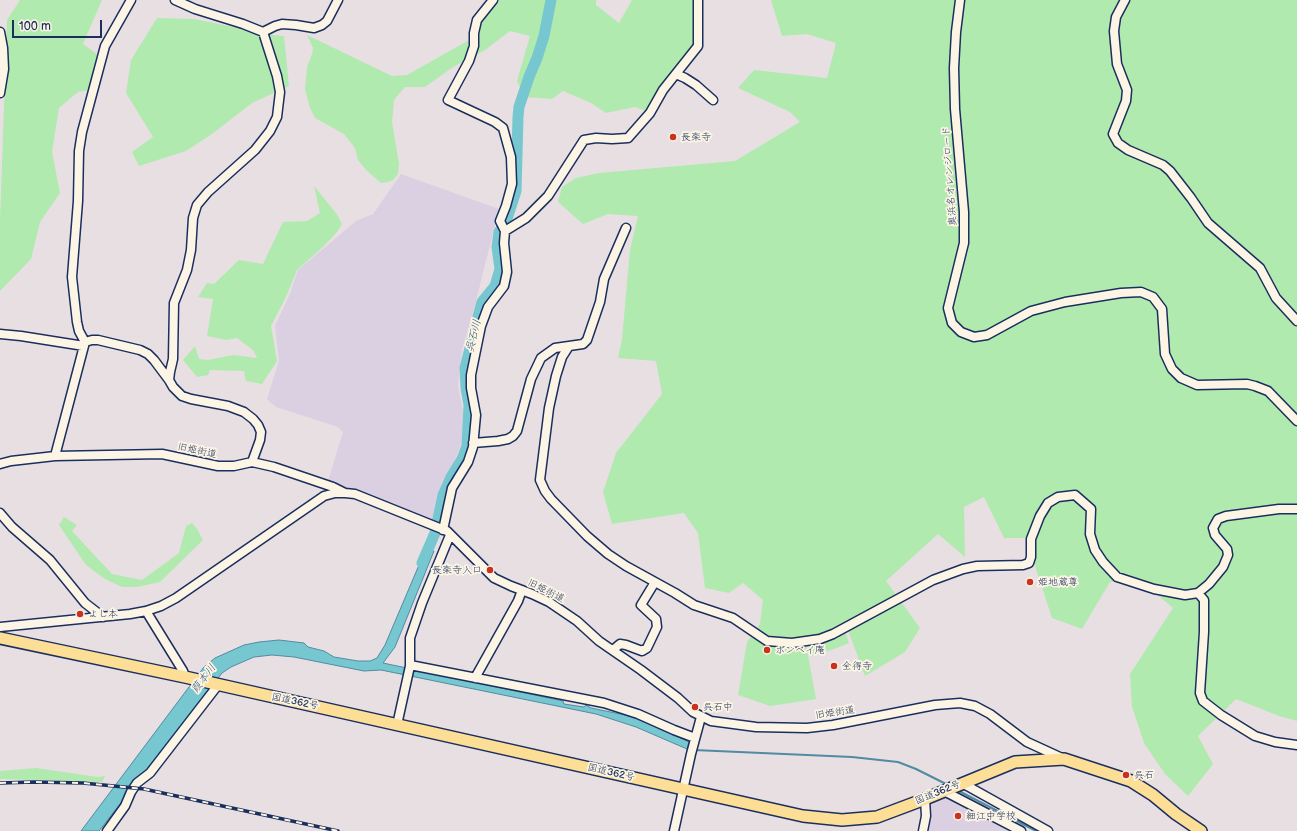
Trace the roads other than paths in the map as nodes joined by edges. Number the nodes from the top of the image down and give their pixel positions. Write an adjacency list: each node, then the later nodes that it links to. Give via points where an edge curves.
1 (131, 0): 17 (street, via 105,46 79,151 72,277 77,322)
2 (175, 0): 9 (street)
3 (338, 0): 9 (street, via 327,21 322,25 314,28 282,24)
4 (492, 0): 14 (street, via 477,20 474,46 469,61 448,100 503,128 511,157 512,184 500,221)
5 (698, 0): 10 (street, via 698,46)
6 (960, 0): 20 (street, 奥浜名オレンジロード, via 954,68 964,243 948,308 952,323 962,332 974,337 981,336 1032,310 1120,293 1141,292 1153,297 1162,309 1165,354 1172,369 1181,378 1197,385 1255,386 1268,391)
7 (1126, 0): 15 (street, via 1116,17 1114,31 1117,64 1127,90 1126,101 1113,134 1118,143 1128,150 1163,165 1170,171 1208,222 1260,268 1276,298)
8 (0, 32): 11 (street, via 4,69)
9 (263, 32): 19 (street, via 280,92 276,117 270,131 255,150 197,205 187,270 174,303 173,359)
10 (676, 74): 12 (street, via 696,85); 14 (street, via 650,113 628,138 584,140 548,196 526,218)
11 (0, 93)
12 (713, 100)
13 (626, 228): 18 (street, via 604,280 600,302 587,340 584,344)
14 (505, 231): 21 (street, via 507,272 504,286 488,307 481,326 471,376 476,414)
15 (1297, 321)
16 (0, 334): 17 (street)
17 (85, 344): 19 (street, via 98,340 140,350 148,354); 22 (street)
18 (569, 346): 21 (street, via 555,348 541,358 531,379 517,431 513,436 498,441); 29 (street, via 562,357 554,382 540,480 551,499 587,536 626,566)
19 (169, 380): 23 (street, via 182,396 228,406 244,412 253,419 261,432)
20 (1297, 421)
21 (473, 443): 28 (street, via 468,462 452,488)
22 (55, 456): 23 (street, 旧姫街道, via 162,454 218,466); 24 (street, 旧姫街道)
23 (252, 462): 25 (street, 旧姫街道, via 274,467)
24 (0, 464)
25 (345, 493): 28 (street, 旧姫街道, via 355,494); 32 (street, via 324,496 176,598)
26 (1297, 509): 31 (street, via 1279,509 1218,519 1213,528 1215,535 1227,549 1228,555 1223,567)
27 (0, 513): 33 (street, via 50,560 85,603)
28 (444, 531): 30 (street, 旧姫街道, via 494,578); 37 (street, via 410,638)
29 (656, 582): 31 (street, via 694,606 733,618 767,641 792,644 820,639 934,580 963,569 1029,563 1032,539 1040,516 1048,503 1058,497 1075,495 1091,509 1090,534 1095,550 1117,577 1154,589 1185,595); 36 (street, via 641,605 656,619 657,627 647,648 642,651 620,644)
30 (522, 590): 36 (street, 旧姫街道, via 549,602); 39 (street)
31 (1198, 593): 44 (street, via 1204,600 1200,693 1203,701 1220,715 1255,736)
32 (146, 611): 33 (street); 38 (street)
33 (103, 617): 34 (street)
34 (0, 627)
35 (0, 638): 38 (highway, 国道362号)
36 (613, 650): 41 (street, 旧姫街道)
37 (410, 665): 39 (street); 42 (street)
38 (187, 678): 40 (highway, 国道362号)
39 (475, 678): 43 (street, via 604,703 638,714)
40 (217, 685): 42 (highway, 国道362号); 51 (street, via 150,773 137,783 125,806)
41 (701, 717): 43 (street); 45 (street, 旧姫街道, via 756,728 807,728 935,705 960,703 975,706 990,714 1028,742)
42 (397, 725): 47 (highway, 国道362号)
43 (695, 739): 47 (street)
44 (1297, 745)
45 (1064, 759): 46 (highway, 国道362号, via 1015,762); 50 (highway, 国道362号, via 1131,780 1153,794)
46 (962, 783): 48 (highway, 国道362号); 55 (street)
47 (684, 789): 49 (highway, 国道362号, via 803,816 842,820 877,817); 52 (street)
48 (944, 791): 49 (highway, 国道362号); 54 (street)
49 (925, 799): 53 (street, via 926,816)
50 (1197, 830)
51 (106, 831)
52 (674, 831)
53 (923, 831)
54 (1021, 831)
55 (1048, 831)

